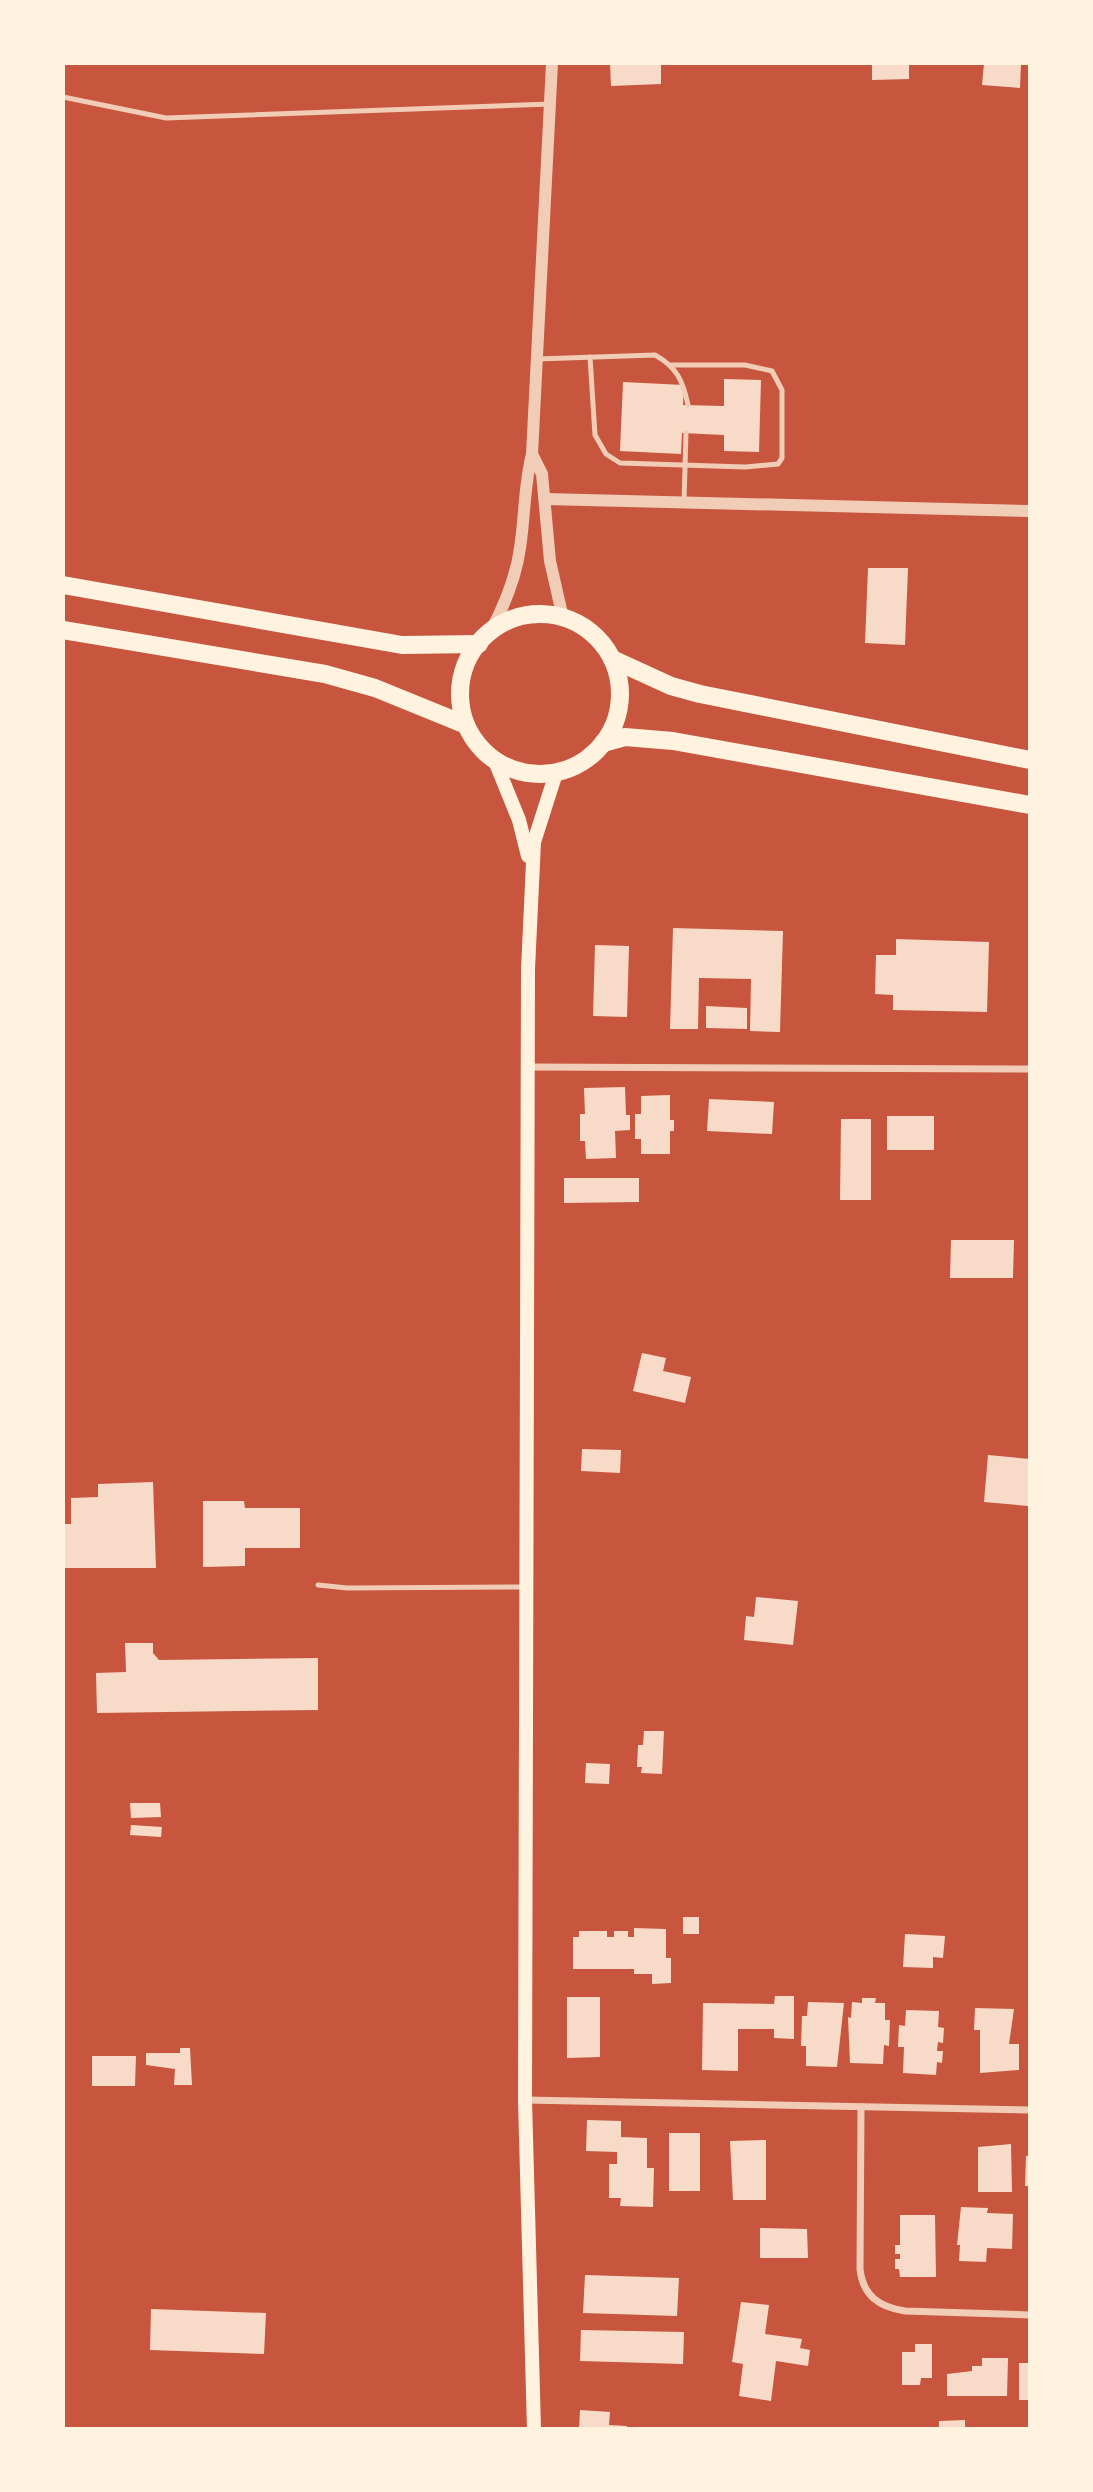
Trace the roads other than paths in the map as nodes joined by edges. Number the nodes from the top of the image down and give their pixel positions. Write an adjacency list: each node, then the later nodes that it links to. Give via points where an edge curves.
1 (552, 63): 3 (street)
2 (63, 97): 3 (lane, via 166,118)
3 (551, 104): 5 (street)
4 (590, 357): 5 (lane); 6 (lane, via 656,355); 10 (lane, via 595,435 606,454 620,463)
5 (537, 359): 9 (street)
6 (672, 365): 7 (lane, via 684,384); 10 (lane, via 744,365 772,371 782,390 782,458 778,464)
7 (688, 405)
8 (686, 433): 10 (lane)
9 (532, 454): 11 (street, via 542,474); 17 (street, via 510,593)
10 (685, 466): 12 (lane)
11 (545, 499): 12 (street); 15 (street, via 550,561)
12 (684, 502): 13 (street)
13 (1030, 512)
14 (63, 585): 17 (main road, via 402,645)
15 (563, 618): 17 (main road, via 526,616); 18 (main road, via 592,633)
16 (63, 630): 19 (main road, via 325,674 375,688)
17 (485, 638): 19 (main road, via 461,682)
18 (612, 659): 20 (main road, via 620,703); 21 (main road, via 700,694)
19 (466, 725): 22 (main road)
20 (603, 743): 23 (main road, via 583,762); 24 (main road, via 625,737 673,741)
21 (1030, 760)
22 (495, 761): 23 (main road, via 530,774); 25 (main road, via 519,820)
23 (556, 773): 25 (main road, via 537,828)
24 (1030, 805)
25 (531, 871): 26 (main road)
26 (527, 1067): 27 (street); 29 (main road)
27 (1030, 1069)
28 (318, 1585): 29 (lane)
29 (525, 1587): 30 (main road)
30 (525, 2100): 31 (street); 34 (main road)
31 (861, 2107): 32 (street); 33 (street, via 860,2269 870,2297 905,2311)
32 (1030, 2110)
33 (1030, 2315)
34 (534, 2429)

